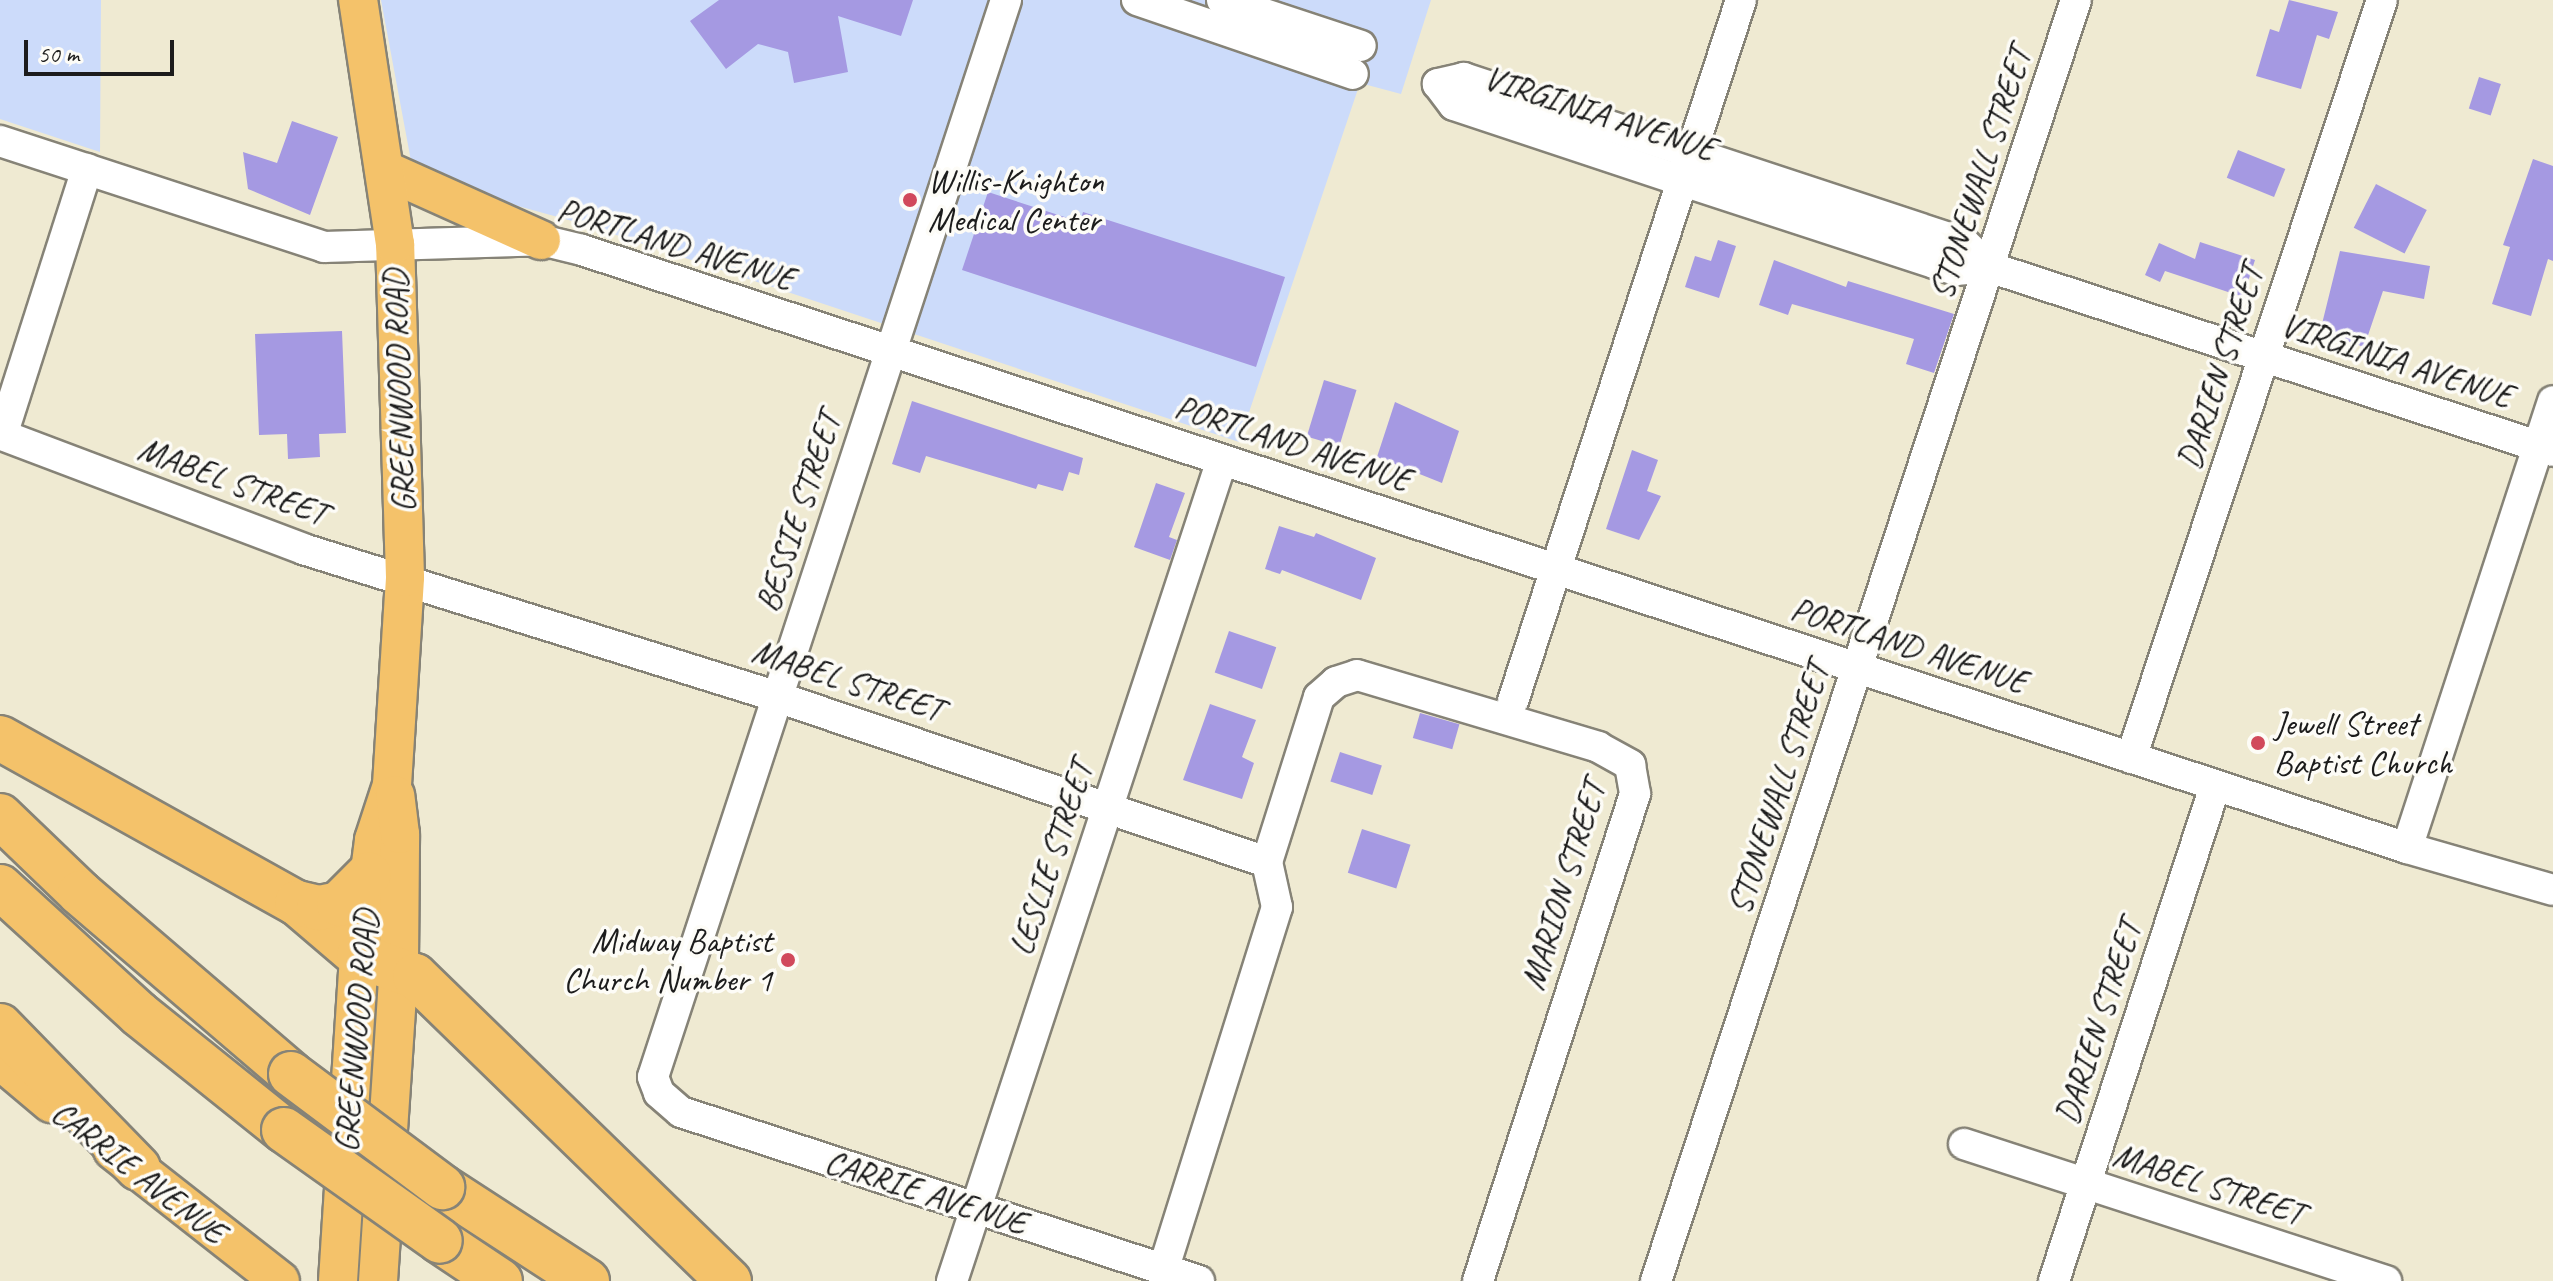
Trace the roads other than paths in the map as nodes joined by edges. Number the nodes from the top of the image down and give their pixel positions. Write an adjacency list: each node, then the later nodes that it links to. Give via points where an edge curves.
1 (358, 0): 11 (main road, GREENWOOD ROAD)
2 (1006, 0): 15 (street, BESSIE STREET)
3 (1137, 0): 4 (street, via 1357,60)
4 (1222, 0)
5 (1741, 0): 9 (street)
6 (2076, 0): 14 (street, STONEWALL STREET)
7 (2382, 0): 16 (street, DARIEN STREET)
8 (0, 141): 10 (street, PORTLAND AVENUE)
9 (1685, 167): 9 (street, VIRGINIA AVENUE, via 1464,78 1438,84 1454,105); 14 (street, VIRGINIA AVENUE, via 1964,243); 20 (street)
10 (87, 169): 13 (street, PORTLAND AVENUE, via 304,242 343,247); 21 (street, MABEL STREET, via 2,435 303,549)
11 (385, 170): 12 (main road); 13 (main road, GREENWOOD ROAD)
12 (541, 240): 13 (street, PORTLAND AVENUE); 15 (street, PORTLAND AVENUE)
13 (395, 244): 21 (main road, GREENWOOD ROAD)
14 (1989, 267): 16 (street, VIRGINIA AVENUE); 22 (street, STONEWALL STREET)
15 (891, 351): 19 (street, PORTLAND AVENUE); 23 (street, BESSIE STREET)
16 (2263, 357): 18 (street, VIRGINIA AVENUE); 26 (street, DARIEN STREET)
17 (2553, 401): 18 (street)
18 (2546, 449): 31 (street)
19 (1222, 460): 20 (street, PORTLAND AVENUE); 29 (street, LESLIE STREET)
20 (1552, 568): 22 (street, PORTLAND AVENUE); 24 (street)
21 (405, 577): 23 (street, MABEL STREET); 27 (main road, GREENWOOD ROAD)
22 (1857, 668): 26 (street, PORTLAND AVENUE); 55 (street, STONEWALL STREET)
23 (777, 697): 29 (street, MABEL STREET); 40 (street, BESSIE STREET, via 653,1077)
24 (1513, 701)
25 (0, 738): 36 (highway)
26 (2131, 758): 28 (street, PORTLAND AVENUE)
27 (392, 785): 33 (main road, GREENWOOD ROAD); 37 (main road, GREENWOOD ROAD, via 400,834)
28 (2215, 786): 31 (street, PORTLAND AVENUE); 43 (street, DARIEN STREET)
29 (1108, 806): 32 (street, MABEL STREET); 44 (street, LESLIE STREET)
30 (0, 816): 50 (highway, bridge, via 80,893 291,1074 442,1187)
31 (2407, 848): 35 (street, PORTLAND AVENUE)
32 (1267, 862): 45 (street, via 1277,907); 54 (street, MARION STREET, via 1319,697 1336,682 1357,675 1598,747 1630,765 1635,794)
33 (369, 874): 36 (highway, via 339,904 319,908); 37 (main road, GREENWOOD ROAD)
34 (0, 887): 49 (highway, bridge, via 139,1014 284,1130)
35 (2553, 890)
36 (297, 903): 37 (highway)
37 (379, 963): 47 (main road, GREENWOOD ROAD); 48 (main road, GREENWOOD ROAD); 51 (highway, via 425,983)
38 (0, 1026): 42 (highway)
39 (0, 1060): 42 (main road, CARRIE AVENUE)
40 (659, 1093): 44 (street, CARRIE AVENUE, via 681,1112)
41 (1964, 1144): 43 (street, MABEL STREET)
42 (138, 1168): 46 (main road, CARRIE AVENUE)
43 (2085, 1185): 56 (street, DARIEN STREET); 57 (street, MABEL STREET)
44 (974, 1208): 45 (street, CARRIE AVENUE); 52 (street, LESLIE STREET)
45 (1163, 1270): 53 (street, CARRIE AVENUE)
46 (280, 1281)
47 (338, 1281)
48 (378, 1281)
49 (500, 1281)
50 (587, 1281)
51 (729, 1281)
52 (952, 1281)
53 (1199, 1281)
54 (1478, 1281)
55 (1656, 1281)
56 (2054, 1281)
57 (2386, 1281)

